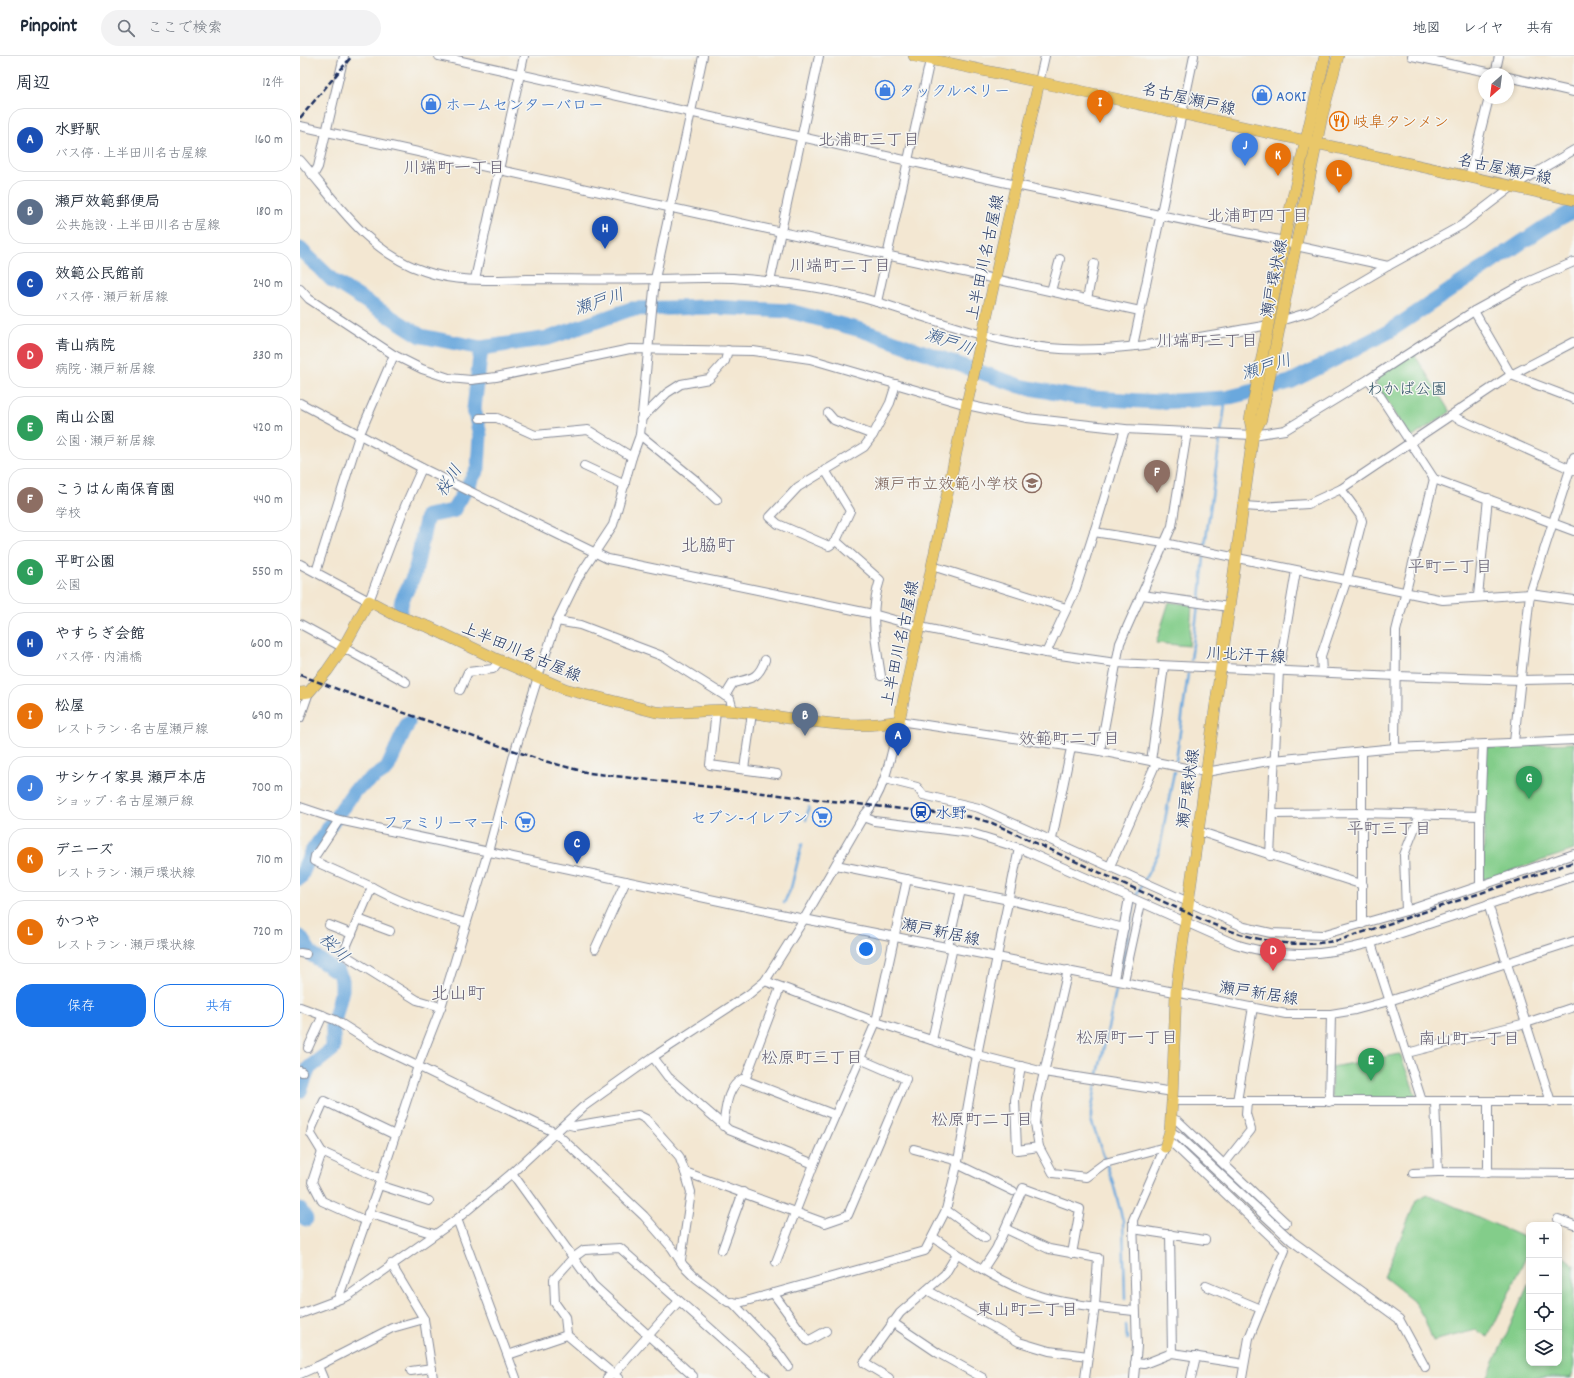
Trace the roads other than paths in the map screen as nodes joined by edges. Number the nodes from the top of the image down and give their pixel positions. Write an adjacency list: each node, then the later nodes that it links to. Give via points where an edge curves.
1 (344, 56): 24 (street)
2 (439, 56): 16 (street)
3 (524, 56): 16 (street)
4 (703, 56): 21 (street)
5 (818, 56): 25 (street)
6 (914, 56): 13 (main road, 名古屋瀬戸線)
7 (1045, 56): 18 (street)
8 (1194, 56): 22 (street)
9 (1325, 56): 26 (main road, 瀬戸環状線)
10 (1338, 56): 27 (main road, 瀬戸環状線)
11 (1412, 56): 15 (street)
12 (1499, 56): 14 (street)
13 (931, 58): 18 (main road, 名古屋瀬戸線); 30 (street)
14 (1497, 68)
15 (1478, 70)
16 (520, 74): 21 (street); 31 (street)
17 (1514, 77): 19 (street)
18 (1040, 82): 22 (main road, 名古屋瀬戸線); 34 (main road, 上半田川名古屋線)
19 (1574, 92)
20 (1487, 104): 33 (street)
21 (691, 112): 25 (street); 37 (street)
22 (1182, 113): 26 (main road, 名古屋瀬戸線); 38 (street)
23 (300, 126): 24 (street)
24 (326, 132): 31 (street); 32 (street, via 318,167)
25 (801, 136): 30 (street); 39 (street)
26 (1304, 141): 27 (main road, 名古屋瀬戸線); 40 (main road, 瀬戸環状線)
27 (1316, 143): 33 (main road, 名古屋瀬戸線); 41 (main road, 瀬戸環状線)
28 (1574, 150): 35 (street)
29 (300, 160): 32 (street)
30 (909, 160): 34 (street); 42 (street)
31 (498, 169): 37 (street); 47 (street)
32 (312, 176): 47 (street, via 356,228 394,258 438,276)
33 (1469, 177): 35 (main road, 名古屋瀬戸線)
34 (1016, 185): 38 (street); 48 (main road, 上半田川名古屋線)
35 (1513, 186): 36 (main road, 名古屋瀬戸線); 46 (street, via 1462,225)
36 (1574, 200)
37 (669, 207): 39 (street); 50 (street)
38 (1162, 216): 40 (street); 55 (street)
39 (780, 232): 42 (street); 49 (street)
40 (1284, 241): 41 (street); 58 (main road, 瀬戸環状線)
41 (1296, 246): 46 (street); 57 (main road, 瀬戸環状線)
42 (888, 254): 48 (street); 54 (street)
43 (1060, 259): 52 (street)
44 (1574, 262): 56 (street, via 1526,283)
45 (1094, 264): 53 (street)
46 (1388, 266): 57 (street, via 1310,312)
47 (474, 279): 50 (street)
48 (996, 279): 52 (street); 59 (main road, 上半田川名古屋線)
49 (770, 282): 50 (street, via 724,278); 54 (street, via 817,288)
50 (655, 283): 62 (street)
51 (300, 289): 64 (street, via 309,299)
52 (1051, 291): 53 (street)
53 (1087, 299): 55 (street)
54 (877, 302): 59 (street)
55 (1140, 311): 61 (street)
56 (1474, 312): 65 (street); 66 (street)
57 (1280, 321): 79 (main road, 瀬戸環状線, via 1261,419)
58 (1269, 325): 61 (street); 79 (main road, 瀬戸環状線, via 1250,420)
59 (984, 337): 61 (street, via 1047,348); 70 (main road, 上半田川名古屋線)
60 (1574, 342): 65 (street)
61 (1133, 346)
62 (648, 350): 63 (street); 64 (street, via 622,351 471,380 449,378 422,369); 74 (street)
63 (728, 350): 67 (street, via 810,359); 74 (street, via 725,361 709,379 681,384)
64 (394, 355): 80 (street)
65 (1511, 375): 68 (street); 72 (street)
66 (1369, 379): 79 (street, via 1285,430); 81 (street)
67 (896, 384): 70 (street); 78 (street, via 890,403)
68 (1574, 399)
69 (300, 403): 80 (street, 川北汗干線)
70 (967, 405): 75 (street, via 1052,422); 102 (main road, 上半田川名古屋線)
71 (828, 412): 78 (street, via 834,420)
72 (1452, 416): 81 (street); 86 (street)
73 (480, 418): 82 (street, via 497,418 535,434 588,430)
74 (641, 419): 77 (street)
75 (1125, 429): 76 (street); 96 (street)
76 (1187, 432): 79 (street); 98 (street, via 1172,526)
77 (640, 435): 82 (street); 92 (street, via 700,483)
78 (873, 435): 87 (street, via 864,447)
79 (1253, 435): 93 (main road, 瀬戸環状線)
80 (359, 436): 85 (street, 川北汗干線); 104 (street)
81 (1411, 442): 88 (street); 90 (street)
82 (632, 457): 89 (street)
83 (1574, 457): 86 (street)
84 (584, 466): 89 (street)
85 (422, 468): 99 (street, 川北汗干線); 111 (street)
86 (1572, 469): 94 (street)
87 (825, 470): 97 (street, via 850,511); 97 (street, via 798,487 770,517 778,524 829,546)
88 (1434, 478): 91 (street); 106 (street)
89 (625, 485): 99 (street, via 613,525)
90 (1341, 489): 93 (street, via 1308,504 1259,508); 105 (street, via 1360,515 1362,522)
91 (1488, 498): 94 (street); 109 (street)
92 (717, 500)
93 (1243, 506): 100 (main road, 瀬戸環状線)
94 (1553, 522): 95 (street); 107 (street)
95 (1574, 530)
96 (1094, 532): 98 (street); 113 (street, via 1075,591)
97 (836, 541): 114 (street, via 880,580)
98 (1164, 543): 100 (street); 108 (street)
99 (595, 554): 114 (street, 川北汗干線, via 608,559); 115 (street, via 578,578)
100 (1236, 557): 103 (street); 112 (main road, 瀬戸環状線)
101 (300, 564): 104 (street)
102 (932, 566): 113 (street); 117 (main road, 上半田川名古屋線)
103 (1296, 571): 105 (street); 125 (street)
104 (316, 572): 111 (street)
105 (1347, 580): 106 (street); 126 (street, via 1321,656)
106 (1406, 592): 109 (street, via 1443,600); 128 (street, via 1396,632)
107 (1530, 594): 109 (street); 110 (street); 131 (street)
108 (1142, 596): 112 (street); 122 (street, via 1120,643)
109 (1478, 596)
110 (1574, 600)
111 (369, 601): 118 (main road); 120 (main road, 上半田川名古屋線, via 397,616 429,627)
112 (1229, 607): 124 (main road, 瀬戸環状線)
113 (1066, 608): 119 (street)
114 (873, 614): 117 (street, 川北汗干線); 127 (street)
115 (557, 621): 129 (street); 135 (street, via 580,626 662,656)
116 (300, 624): 118 (street)
117 (920, 627): 119 (street, 川北汗干線); 140 (main road, 上半田川名古屋線)
118 (343, 648): 132 (street); 134 (main road, via 327,671)
119 (1046, 653): 122 (street, 川北汗干線)
120 (499, 660): 129 (main road, 上半田川名古屋線); 133 (street, via 493,669 468,672)
121 (765, 660): 135 (street, via 756,677 733,683)
122 (1116, 663): 123 (street, 川北汗干線); 146 (street)
123 (1164, 666): 124 (street, 川北汗干線); 149 (street)
124 (1220, 667): 125 (street, 川北汗干線); 151 (main road, 瀬戸環状線)
125 (1279, 670): 126 (street, 川北汗干線); 148 (street)
126 (1322, 672): 128 (street, 川北汗干線)
127 (881, 676)
128 (1397, 676): 131 (street, 川北汗干線); 145 (street)
129 (538, 677): 137 (main road, 上半田川名古屋線, via 565,689 656,712); 164 (street)
130 (1574, 679): 131 (street, 川北汗干線)
131 (1522, 680): 142 (street)
132 (406, 682)
133 (460, 690)
134 (305, 693): 139 (street)
135 (724, 696): 136 (street, via 730,699)
136 (733, 710): 137 (main road, 上半田川名古屋線); 138 (main road, 上半田川名古屋線)
137 (716, 711): 150 (street, via 710,764)
138 (752, 713): 140 (main road, 上半田川名古屋線, via 853,724); 150 (street)
139 (300, 718)
140 (899, 721): 144 (street); 153 (street)
141 (1574, 740): 142 (street)
142 (1514, 742): 143 (street)
143 (1483, 745): 145 (street); 158 (street)
144 (1071, 748): 146 (street); 162 (street)
145 (1394, 748): 147 (street)
146 (1100, 751): 149 (street)
147 (1362, 751): 148 (street); 155 (street)
148 (1274, 760): 151 (street); 156 (street)
149 (1154, 762): 151 (street); 168 (street)
150 (744, 769): 152 (street)
151 (1206, 772): 161 (main road, 瀬戸環状線)
152 (777, 774)
153 (885, 778): 159 (street, via 870,809); 162 (street, via 917,787 923,795 979,808)
154 (300, 807): 160 (street, 瀬戸新居線)
155 (1362, 813): 156 (street); 157 (street); 173 (street)
156 (1273, 814): 166 (street)
157 (1420, 815): 158 (street); 180 (street, via 1404,855)
158 (1480, 816): 172 (street)
159 (863, 817): 163 (street, via 874,821 971,833); 167 (street)
160 (339, 820): 164 (street, 瀬戸新居線); 174 (street, via 314,861)
161 (1198, 831): 166 (street); 178 (main road, 瀬戸環状線)
162 (1052, 839): 168 (street)
163 (1019, 848): 176 (street); 177 (street)
164 (488, 852): 171 (street, 瀬戸新居線); 183 (street)
165 (1574, 854): 172 (street)
166 (1270, 856): 173 (street)
167 (836, 865): 170 (street); 182 (street)
168 (1110, 866): 178 (street)
169 (1574, 876): 179 (street)
170 (907, 879): 175 (street); 190 (street)
171 (626, 881): 182 (street, 瀬戸新居線); 194 (street)
172 (1480, 884): 180 (street)
173 (1363, 885): 185 (street)
174 (372, 887): 181 (street); 183 (street, via 424,911)
175 (961, 890): 176 (street); 193 (street)
176 (1009, 900): 187 (street); 195 (street)
177 (1135, 900): 184 (street); 187 (street); 199 (street)
178 (1188, 903): 184 (main road, 瀬戸環状線); 185 (street, via 1244,927 1271,933 1322,935)
179 (1488, 904): 192 (street); 196 (street)
180 (1406, 911): 185 (street)
181 (358, 918): 188 (street); 189 (street)
182 (804, 918): 190 (street, 瀬戸新居線); 200 (street)
183 (466, 923): 205 (street)
184 (1186, 924): 192 (street, via 1240,946 1290,955 1340,951); 202 (main road, 瀬戸環状線)
185 (1362, 924)
186 (329, 925): 189 (street)
187 (1124, 928): 198 (street)
188 (390, 931)
189 (352, 934): 205 (street, via 343,954 417,1000)
190 (894, 936): 193 (street, 瀬戸新居線); 210 (street)
191 (1574, 941): 196 (street, 瀬戸新居線)
192 (1371, 944): 203 (street)
193 (950, 946): 195 (street, 瀬戸新居線); 212 (street)
194 (595, 949)
195 (998, 957): 197 (street, 瀬戸新居線); 215 (street)
196 (1508, 963): 203 (street, 瀬戸新居線); 211 (street)
197 (1068, 970): 198 (street, 瀬戸新居線); 220 (street)
198 (1114, 979): 199 (street, 瀬戸新居線)
199 (1124, 981): 202 (street, 瀬戸新居線)
200 (765, 982): 201 (street); 216 (street)
201 (780, 988): 210 (street); 221 (street)
202 (1176, 991): 207 (street, 瀬戸新居線); 222 (main road, 瀬戸環状線)
203 (1390, 1001): 208 (street, 瀬戸新居線); 214 (street)
204 (300, 1006): 209 (street)
205 (441, 1007): 218 (street)
206 (1574, 1007): 211 (street)
207 (1253, 1008): 208 (street, 瀬戸新居線, via 1286,1014); 223 (street)
208 (1331, 1014): 226 (street)
209 (323, 1015): 213 (street); 218 (street, via 378,1047)
210 (876, 1022): 212 (street); 217 (street)
211 (1526, 1023): 214 (street); 229 (street)
212 (932, 1040): 215 (street)
213 (308, 1048)
214 (1407, 1053): 225 (street)
215 (977, 1055): 219 (street); 241 (street)
216 (653, 1057): 233 (street, via 583,1108); 234 (street, via 668,1077)
217 (860, 1059): 231 (street); 254 (street, via 906,1079 860,1188 848,1215 825,1223)
218 (418, 1066): 235 (street); 236 (street)
219 (1021, 1066): 220 (street); 238 (street, via 1015,1100 1017,1150)
220 (1044, 1072): 222 (street); 238 (street, via 1035,1123)
221 (745, 1080): 231 (street); 234 (street, via 734,1083 729,1093)
222 (1172, 1096): 223 (street); 232 (main road, 瀬戸環状線)
223 (1237, 1101): 224 (street)
224 (1247, 1101): 226 (street); 243 (street, via 1246,1114 1251,1130)
225 (1422, 1101): 226 (street); 227 (street)
226 (1329, 1102)
227 (1436, 1102): 228 (street); 245 (street)
228 (1488, 1102): 229 (street); 248 (street)
229 (1551, 1102): 230 (street)
230 (1574, 1102)
231 (836, 1115): 242 (street)
232 (1171, 1118): 237 (main road, 瀬戸環状線); 243 (street, via 1178,1121)
233 (566, 1124): 235 (street); 244 (street, via 574,1126 638,1115 646,1119 679,1156)
234 (723, 1126): 242 (street)
235 (556, 1133): 246 (street); 272 (street, via 644,1216)
236 (395, 1135): 240 (street, via 324,1101 311,1134); 250 (street)
237 (1167, 1139): 238 (street, via 1108,1163 1086,1177 1053,1172); 262 (street, via 1133,1220); 283 (street, via 1285,1249); 299 (street, via 1181,1138 1292,1241 1399,1319)
238 (1039, 1147)
239 (914, 1148): 241 (street)
240 (322, 1152): 250 (street); 256 (street, via 312,1182 322,1201)
241 (958, 1162): 251 (street); 255 (street)
242 (814, 1164): 254 (street)
243 (1224, 1164): 259 (street)
244 (685, 1172): 252 (street); 272 (street, via 691,1192)
245 (1438, 1172): 247 (street); 248 (street)
246 (512, 1173): 257 (street); 271 (street)
247 (1413, 1173)
248 (1488, 1173): 249 (street)
249 (1574, 1173)
250 (380, 1182): 253 (street); 256 (street)
251 (1013, 1191)
252 (744, 1192): 254 (street); 268 (street)
253 (429, 1202)
254 (795, 1210): 273 (street)
255 (946, 1210): 265 (street); 266 (street)
256 (367, 1217): 263 (street); 279 (street)
257 (457, 1219): 263 (street); 292 (street)
258 (1558, 1219): 260 (street)
259 (1286, 1223)
260 (1574, 1225)
261 (1006, 1229): 270 (street, via 1037,1244); 270 (street, via 1023,1188 1080,1210); 275 (street)
262 (1133, 1229): 264 (street); 284 (street)
263 (434, 1234): 274 (street)
264 (1170, 1234): 267 (street); 291 (street)
265 (933, 1237): 269 (street); 278 (street, via 925,1251)
266 (985, 1238)
267 (1205, 1240)
268 (722, 1250)
269 (957, 1254): 275 (street); 277 (street, via 945,1274)
270 (1072, 1254): 282 (street, via 1098,1258)
271 (573, 1258): 280 (street, via 584,1250 620,1248); 289 (street, via 593,1285); 290 (street, via 554,1279 555,1303 565,1317)
272 (681, 1260): 281 (street, via 696,1278 728,1302)
273 (776, 1262)
274 (391, 1264): 279 (street, via 348,1296); 286 (street)
275 (982, 1269): 282 (street, via 1033,1294)
276 (1206, 1286): 283 (street)
277 (927, 1290): 287 (street); 293 (street, via 1019,1342 1049,1351)
278 (773, 1293): 281 (street, via 739,1303); 288 (street, via 808,1341)
279 (338, 1299): 285 (street)
280 (679, 1301): 289 (street); 308 (street)
281 (732, 1302): 298 (street, via 772,1344)
282 (1095, 1306): 284 (street); 293 (street)
283 (1262, 1309): 296 (street, via 1249,1338)
284 (1135, 1311): 295 (street)
285 (300, 1314)
286 (424, 1320): 297 (street, via 392,1328); 300 (street)
287 (892, 1322): 309 (street, via 864,1363); 310 (street, via 938,1353)
288 (826, 1331)
289 (649, 1334): 303 (street); 304 (street)
290 (567, 1335): 292 (street); 304 (street)
291 (1172, 1353): 294 (street); 295 (street, via 1144,1364)
292 (508, 1355): 307 (street)
293 (1088, 1356): 311 (street)
294 (1196, 1356): 296 (street); 313 (street)
295 (1135, 1363): 312 (street)
296 (1244, 1364): 314 (street)
297 (318, 1366): 302 (street); 305 (street)
298 (788, 1366)
299 (1425, 1367)
300 (432, 1368): 301 (street); 306 (street)
301 (411, 1372)
302 (300, 1374)
303 (693, 1376)
304 (613, 1377)
305 (323, 1378)
306 (433, 1378)
307 (516, 1378)
308 (766, 1378)
309 (888, 1378)
310 (983, 1378)
311 (1085, 1378)
312 (1134, 1378)
313 (1191, 1378)
314 (1242, 1378)

